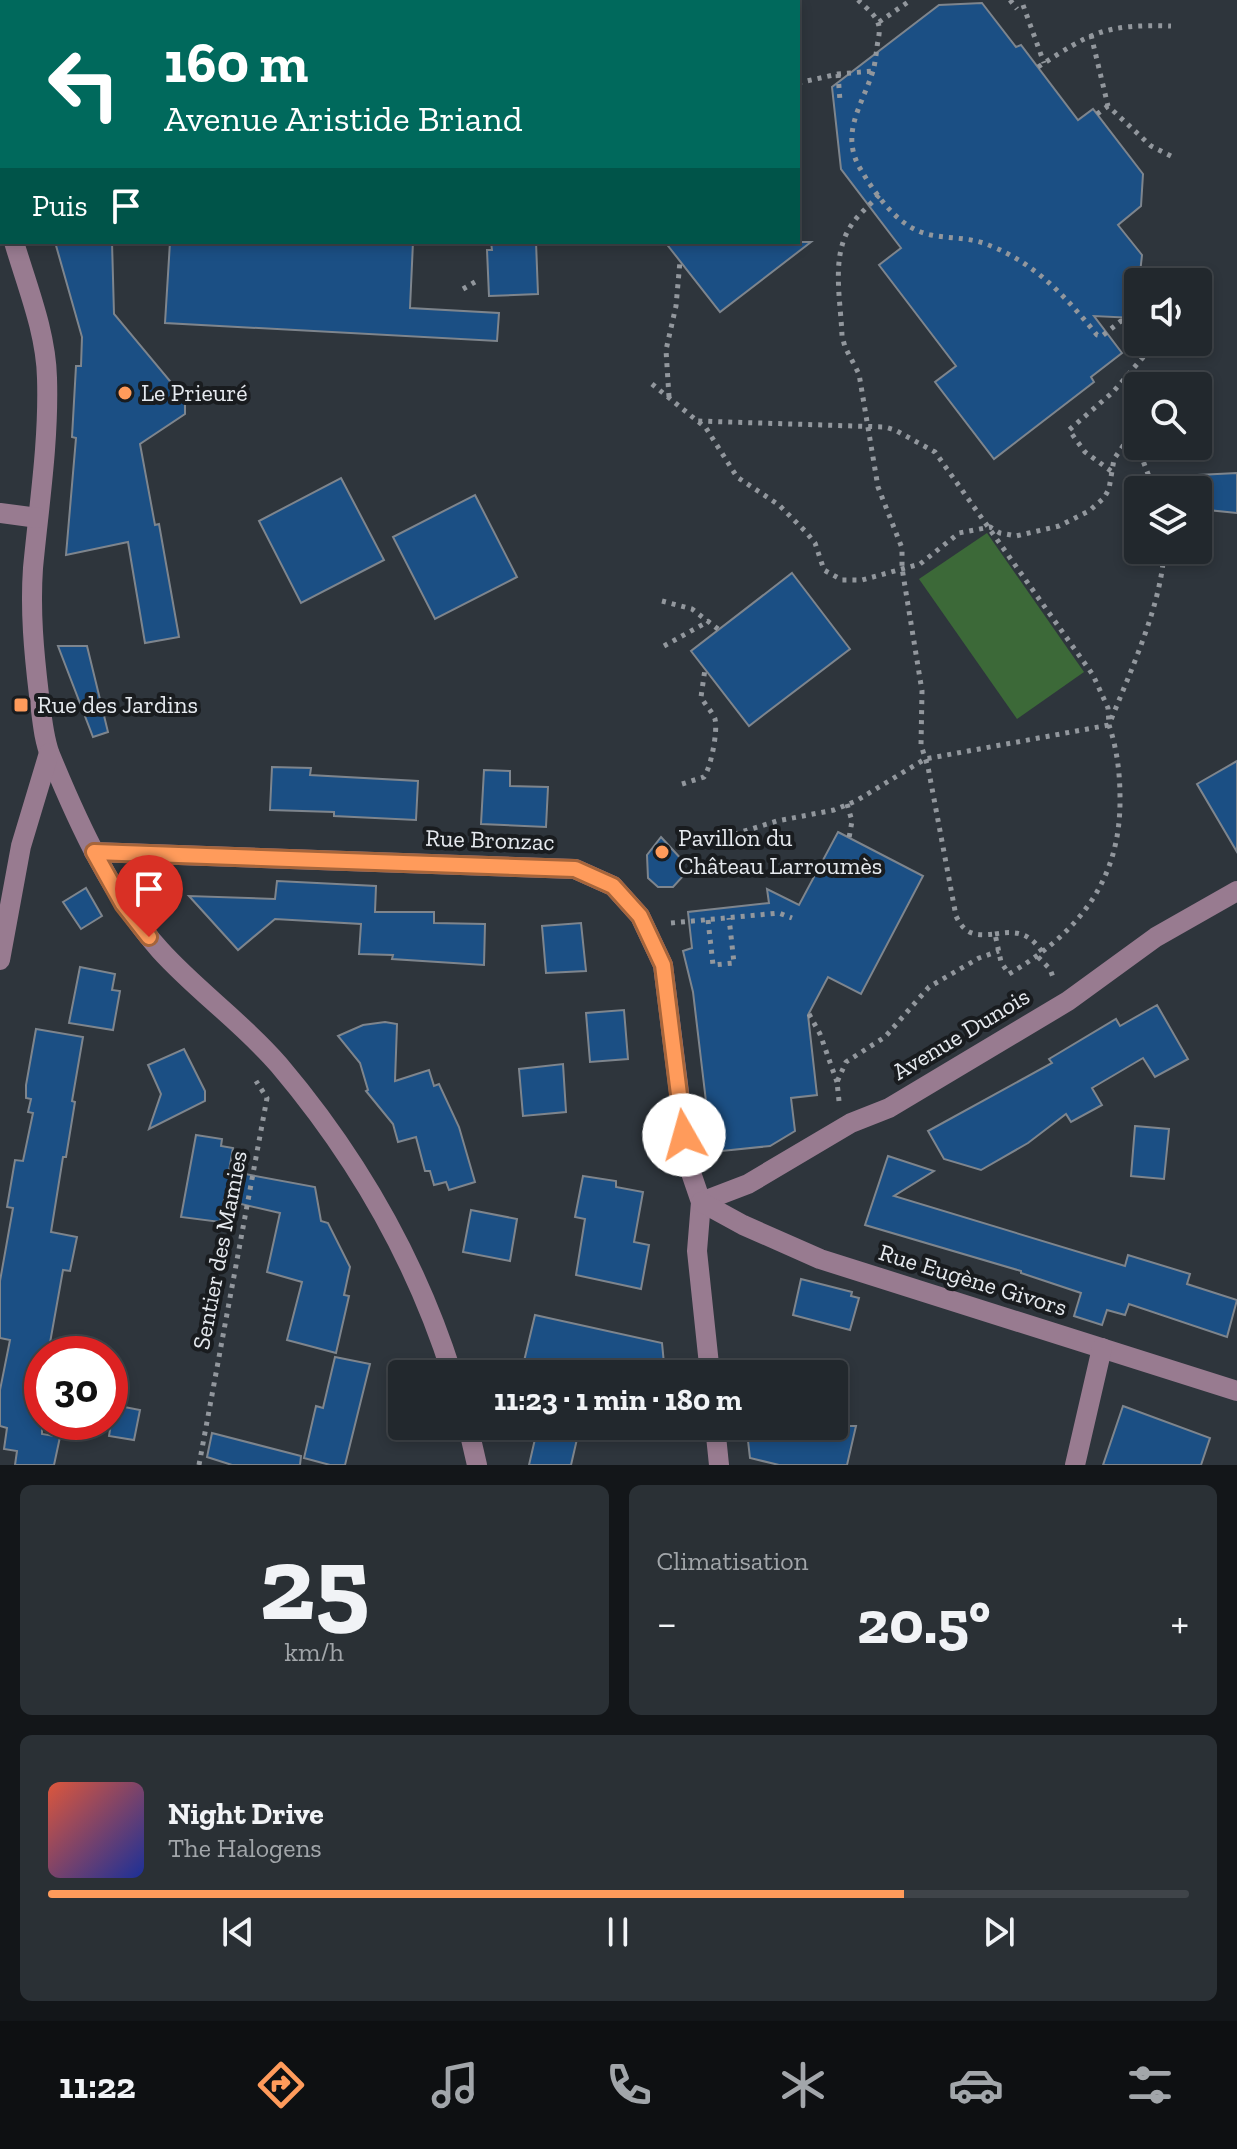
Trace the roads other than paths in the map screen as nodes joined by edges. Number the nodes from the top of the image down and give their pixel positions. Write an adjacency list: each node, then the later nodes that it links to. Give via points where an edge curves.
1 (15, 244): 3 (street, via 47,375)
2 (0, 513): 3 (street)
3 (38, 518): 4 (street, via 33,652)
4 (49, 753): 5 (street); 7 (street, via 21,846)
5 (94, 852): 8 (street, Rue Bronzac, via 575,869 613,886 640,916 663,965 688,1164); 10 (street, via 136,922 277,1063 342,1144 393,1231)
6 (1237, 891): 8 (street, Avenue Dunois, via 889,1108 851,1123 748,1184)
7 (0, 960)
8 (701, 1202): 9 (street, Rue Eugène Givors, via 820,1259); 11 (street, Rue Bronzac, via 697,1251)
9 (1102, 1348): 12 (street, Rue Eugène Givors); 17 (street)
10 (447, 1360)
11 (709, 1360)
12 (1237, 1391)
13 (471, 1440): 15 (street)
14 (716, 1440): 16 (street)
15 (477, 1465)
16 (719, 1465)
17 (1075, 1465)

